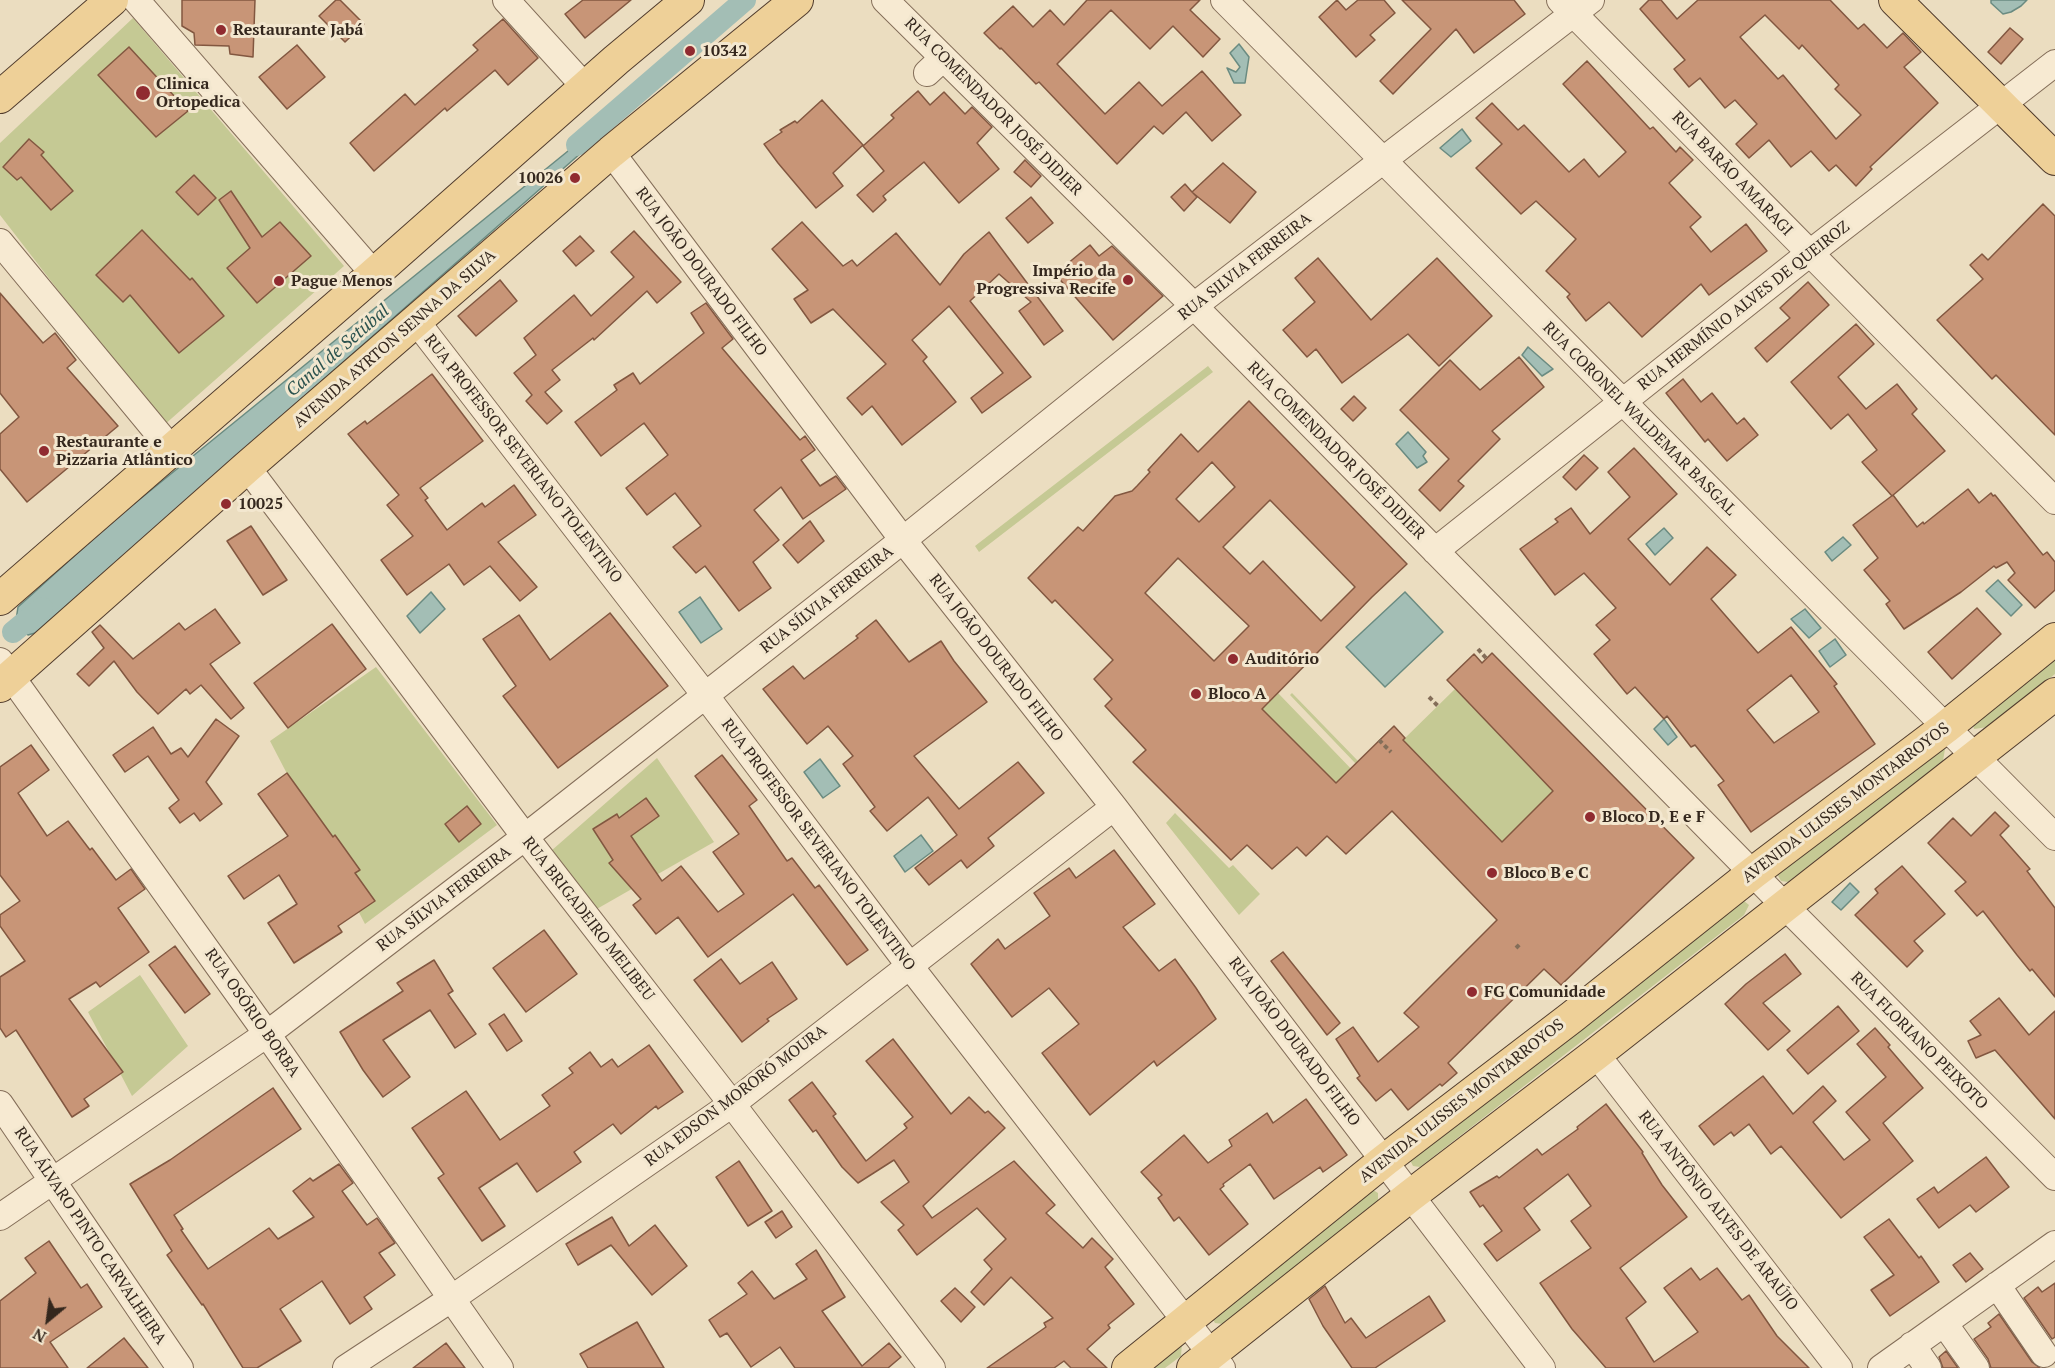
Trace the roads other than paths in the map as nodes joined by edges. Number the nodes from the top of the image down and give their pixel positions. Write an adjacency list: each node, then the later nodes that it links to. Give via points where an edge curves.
1 (112, 0): 12 (main road)
2 (136, 0): 19 (street)
3 (506, 0): 11 (street)
4 (688, 0): 11 (main road)
5 (797, 0): 14 (main road, AVENIDA AYRTON SENNA DA SILVA)
6 (885, 0): 20 (street, RUA COMENDADOR JOSÉ DIDIER, via 935,65)
7 (1224, 0): 16 (street, RUA CORONEL WALDEMAR BASGAL)
8 (1894, 0): 13 (main road)
9 (1575, 4): 16 (street, RUA SILVIA FERREIRA); 18 (street, RUA BARÃO AMARAGI)
10 (2055, 63): 13 (street, RUA HERMÍNIO ALVES DE QUEIROZ)
11 (585, 87): 19 (main road)
12 (0, 97)
13 (2002, 106): 15 (main road); 18 (street, RUA HERMÍNIO ALVES DE QUEIROZ)
14 (611, 152): 21 (main road, AVENIDA AYRTON SENNA DA SILVA); 26 (street, RUA JOÃO DOURADO FILHO)
15 (2055, 159)
16 (1383, 161): 20 (street, RUA SILVIA FERREIRA); 22 (street, RUA CORONEL WALDEMAR BASGAL)
17 (0, 242): 23 (street)
18 (1810, 253): 22 (street, RUA HERMÍNIO ALVES DE QUEIROZ); 25 (street, RUA BARÃO AMARAGI)
19 (374, 274): 23 (main road)
20 (1194, 306): 26 (street, RUA SILVIA FERREIRA); 27 (street, RUA COMENDADOR JOSÉ DIDIER, via 1218,343)
21 (416, 321): 24 (main road, AVENIDA AYRTON SENNA DA SILVA); 32 (street, RUA PROFESSOR SEVERIANO TOLENTINO)
22 (1623, 402): 27 (street, RUA HERMÍNIO ALVES DE QUEIROZ); 33 (street, RUA CORONEL WALDEMAR BASGAL)
23 (172, 450): 28 (main road)
24 (247, 467): 30 (main road, AVENIDA AYRTON SENNA DA SILVA); 36 (street, RUA BRIGADEIRO MELIBEU)
25 (2055, 501)
26 (903, 540): 32 (street, RUA SÍLVIA FERREIRA); 35 (street, RUA JOÃO DOURADO FILHO)
27 (1435, 551): 38 (street, RUA COMENDADOR JOSÉ DIDIER)
28 (0, 599)
29 (2055, 639): 33 (main road, AVENIDA ULISSES MONTARROYOS)
30 (4, 675): 41 (street, RUA OSÓRIO BORBA)
31 (2055, 694): 34 (main road)
32 (705, 695): 36 (street, RUA SÍLVIA FERREIRA); 40 (street, RUA PROFESSOR SEVERIANO TOLENTINO)
33 (1946, 727): 34 (street, RUA CORONEL WALDEMAR BASGAL); 38 (main road, AVENIDA ULISSES MONTARROYOS)
34 (1975, 757): 37 (street, RUA CORONEL WALDEMAR BASGAL); 39 (main road)
35 (1114, 807): 40 (street, RUA EDSON MORORÓ MOURA); 45 (street, RUA JOÃO DOURADO FILHO)
36 (525, 837): 41 (street, RUA SÍLVIA FERREIRA); 44 (street, RUA BRIGADEIRO MELIBEU)
37 (2055, 837)
38 (1753, 873): 39 (street, RUA COMENDADOR JOSÉ DIDIER); 45 (main road, AVENIDA ULISSES MONTARROYOS)
39 (1784, 905): 42 (main road); 46 (street, RUA FLORIANO PEIXOTO)
40 (909, 965): 44 (street, RUA EDSON MORORÓ MOURA); 53 (street, RUA PROFESSOR SEVERIANO TOLENTINO)
41 (267, 1034): 47 (street, RUA SÍLVIA FERREIRA); 52 (street, RUA OSÓRIO BORBA)
42 (1596, 1054): 48 (main road); 64 (street, RUA ANTÔNIO ALVES DE ARAÚJO)
43 (0, 1104): 47 (street, RUA ÁLVARO PINTO CARVALHEIRA)
44 (732, 1104): 52 (street, RUA EDSON MORORÓ MOURA); 61 (street, RUA BRIGADEIRO MELIBEU)
45 (1385, 1160): 48 (street, RUA JOÃO DOURADO FILHO); 53 (main road, AVENIDA ULISSES MONTARROYOS)
46 (2055, 1177)
47 (53, 1181): 49 (street, RUA SÍLVIA FERREIRA); 58 (street, RUA ÁLVARO PINTO CARVALHEIRA)
48 (1410, 1196): 57 (main road); 63 (street, RUA JOÃO DOURADO FILHO)
49 (0, 1217)
50 (2055, 1244): 51 (street)
51 (1997, 1285): 54 (street); 56 (street)
52 (451, 1299): 59 (street, RUA EDSON MORORÓ MOURA); 60 (street, RUA OSÓRIO BORBA)
53 (1186, 1321): 57 (street, RUA PROFESSOR SEVERIANO TOLENTINO); 62 (main road, AVENIDA ULISSES MONTARROYOS)
54 (1944, 1323): 55 (street); 67 (street)
55 (1912, 1345): 65 (street); 66 (street)
56 (2044, 1354)
57 (1209, 1363)
58 (180, 1368)
59 (346, 1368)
60 (501, 1368)
61 (932, 1368)
62 (1128, 1368)
63 (1542, 1368)
64 (1839, 1368)
65 (1881, 1368)
66 (1928, 1368)
67 (1976, 1368)

